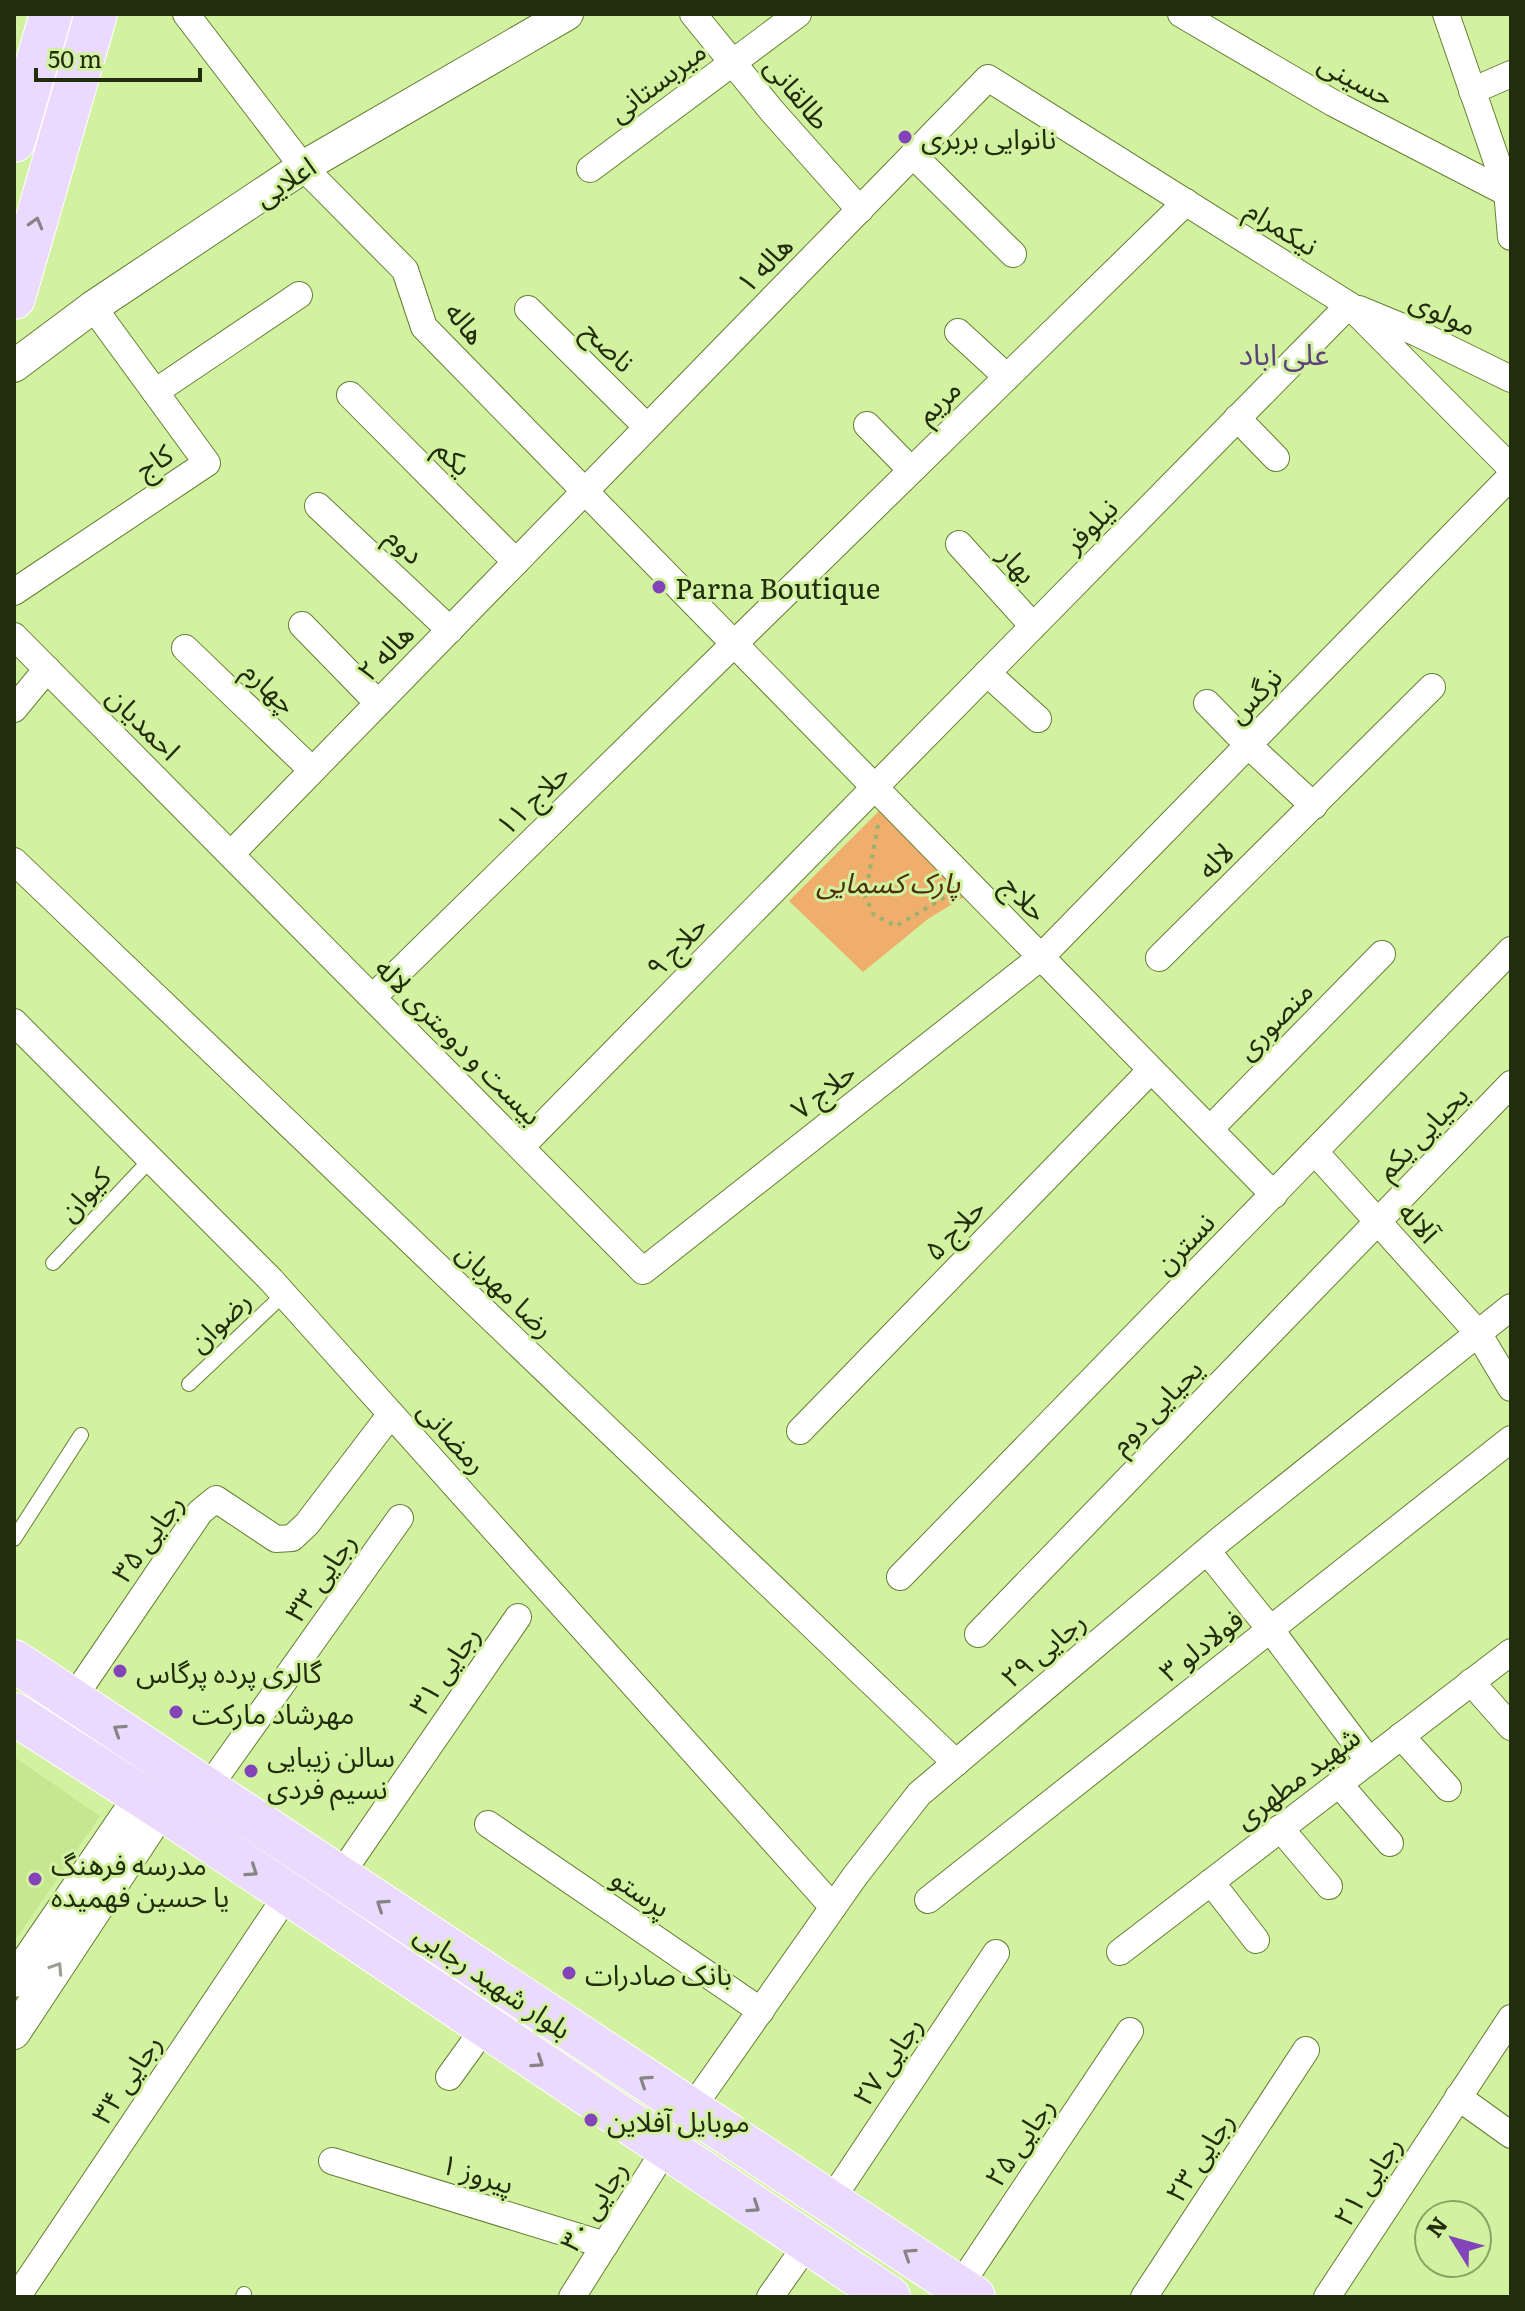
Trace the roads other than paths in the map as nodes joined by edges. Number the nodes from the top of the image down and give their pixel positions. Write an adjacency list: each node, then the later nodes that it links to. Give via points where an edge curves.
1 (96, 14): 23 (main road, one-way to 1)
2 (186, 14): 15 (street, هاله)
3 (567, 14): 15 (street, اعلایی)
4 (693, 14): 9 (street, طالقانی)
5 (798, 14): 9 (street, میربستانی)
6 (1181, 14): 17 (street, حسینی, via 1333,103)
7 (1446, 14): 12 (street)
8 (35, 42): 13 (main road)
9 (733, 63): 16 (street, میربستانی); 19 (street, طالقانی)
10 (1511, 74): 12 (street)
11 (988, 78): 14 (street, هاله ۱); 18 (street, نیکمرام)
12 (1472, 91): 17 (street)
13 (14, 141)
14 (913, 155): 19 (street, هاله ۱); 21 (street)
15 (303, 167): 25 (street, اعلایی); 40 (street, هاله, via 405,270 424,327)
16 (590, 169)
17 (1509, 193): 20 (street)
18 (1186, 202): 24 (street, نیکمرام); 29 (street, مریم)
19 (860, 210): 35 (street, هاله ۱)
20 (1511, 237)
21 (1013, 254)
22 (299, 295): 31 (street)
23 (14, 298)
24 (1349, 305): 30 (street, مولوی); 33 (street, نیلوفر); 37 (street, نیکمرام)
25 (93, 307): 28 (street, اعلایی); 31 (street, کاج)
26 (528, 309): 35 (street, ناصح)
27 (958, 332): 29 (street)
28 (14, 366)
29 (1007, 377): 38 (street, مریم)
30 (1511, 379)
31 (155, 392): 44 (street, کاج, via 207,463)
32 (350, 395): 43 (street, یکم)
33 (1237, 418): 36 (street); 46 (street, نیلوفر)
34 (867, 425): 38 (street)
35 (647, 427): 40 (street, هاله ۱)
36 (1276, 458)
37 (1511, 468)
38 (911, 470): 49 (street, مریم)
39 (1511, 476): 58 (street, نرگس)
40 (584, 492): 43 (street, هاله ۲); 49 (street, هاله)
41 (318, 506): 47 (street, دوم)
42 (959, 544): 46 (street, بهار)
43 (516, 562): 47 (street, هاله ۲)
44 (14, 592)
45 (302, 625): 54 (street)
46 (1033, 626): 52 (street, نیلوفر)
47 (450, 630): 54 (street, هاله ۲)
48 (14, 636): 51 (street, احمدیان)
49 (733, 644): 60 (street, حلاج); 68 (street, حلاج ۱۱)
50 (185, 648): 59 (street, چهارم)
51 (47, 669): 56 (street); 62 (street, احمدیان)
52 (987, 673): 57 (street); 60 (street, نیلوفر)
53 (1432, 687): 61 (street, لاله)
54 (378, 703): 59 (street, هاله ۲)
55 (1207, 703): 58 (street)
56 (14, 709)
57 (1038, 719)
58 (1248, 745): 61 (street); 66 (street, نرگس)
59 (312, 770): 62 (street, هاله ۲)
60 (878, 792): 66 (street, حلاج); 73 (street, حلاج ۹)
61 (1314, 806): 67 (street, لاله)
62 (231, 854): 68 (street, بیست و دومتری لاله)
63 (14, 861): 104 (street, رضا مهربان)
64 (1511, 950): 74 (street, نسترن)
65 (1382, 954): 72 (street, منصوری)
66 (1041, 957): 70 (street, حلاج); 79 (street, حلاج ۷)
67 (1159, 958)
68 (373, 997): 73 (street, بیست و دومتری لاله)
69 (18, 1032): 75 (street, رمضانی)
70 (1151, 1070): 72 (street, حلاج); 86 (street, حلاج ۵)
71 (1511, 1084): 77 (street, یحیایی یکم)
72 (1210, 1129): 76 (street, حلاج)
73 (521, 1147): 79 (street, بیست و دومتری لاله)
74 (1315, 1152): 76 (street, نسترن); 77 (street, آلاله)
75 (151, 1159): 78 (lane, کیوان); 80 (street, رمضانی)
76 (1274, 1195): 92 (street, نسترن)
77 (1377, 1222): 82 (street, آلاله); 95 (street, یحیایی دوم)
78 (53, 1263)
79 (643, 1271)
80 (284, 1294): 83 (lane, رضوان); 85 (street, رمضانی)
81 (1511, 1307): 82 (street, رجایی ۲۹)
82 (1478, 1333): 84 (street, آلاله); 91 (street, رجایی ۲۹)
83 (189, 1384)
84 (1511, 1388)
85 (391, 1414): 99 (street, رجایی ۳۵, via 292,1538 276,1539 216,1499 200,1512); 117 (street, رمضانی)
86 (800, 1431)
87 (81, 1435): 90 (lane)
88 (1511, 1439): 94 (street, فولادلو ۳)
89 (400, 1518): 105 (street, رجایی ۳۳)
90 (14, 1539)
91 (1207, 1551): 94 (street); 104 (street, رجایی ۲۹)
92 (900, 1577)
93 (518, 1617): 112 (street, رجایی ۳۱)
94 (1270, 1629): 103 (street); 116 (street, فولادلو ۳)
95 (978, 1634)
96 (1511, 1652): 98 (street, شهید مطهری)
97 (14, 1661): 99 (main road, بلوار شهید رجایی)
98 (1471, 1682): 101 (street); 102 (street, شهید مطهری)
99 (72, 1700): 105 (main road, بلوار شهید رجایی, one-way to 99)
100 (14, 1714): 108 (main road, بلوار شهید رجایی)
101 (1511, 1727)
102 (1401, 1736): 103 (street, شهید مطهری); 107 (street)
103 (1369, 1761): 106 (street, شهید مطهری)
104 (956, 1763): 117 (street, رجایی ۲۹, via 919,1794)
105 (186, 1773): 108 (street); 112 (main road, بلوار شهید رجایی)
106 (1339, 1784): 110 (street, شهید مطهری); 111 (street)
107 (1448, 1788)
108 (151, 1803): 115 (main road, بلوار شهید رجایی, one-way to 115); 121 (street); 126 (street, one-way to 108)
109 (488, 1824): 122 (street, پرستو)
110 (1280, 1828): 113 (street, شهید مطهری); 114 (street)
111 (1390, 1843)
112 (339, 1877): 130 (main road, بلوار شهید رجایی, one-way to 112)
113 (1211, 1882): 118 (street); 119 (street, شهید مطهری)
114 (1329, 1886)
115 (287, 1895): 124 (main road, بلوار شهید رجایی); 138 (street, رجایی ۳۴)
116 (928, 1900)
117 (833, 1907): 122 (street, رجایی ۲۹)
118 (1256, 1940)
119 (1120, 1952)
120 (996, 1953): 134 (street, رجایی ۲۷)
121 (14, 1981)
122 (761, 2011): 130 (street, رجایی ۲۹)
123 (1511, 2018): 129 (street, رجایی ۲۱)
124 (485, 2027): 128 (street); 132 (main road, بلوار شهید رجایی, one-way to 132)
125 (1130, 2031): 137 (street, رجایی ۲۵)
126 (14, 2033)
127 (1306, 2050): 142 (street, رجایی ۲۳)
128 (449, 2077)
129 (1458, 2097): 131 (street); 143 (street, رجایی ۲۱)
130 (690, 2111): 134 (main road, بلوار شهید رجایی)
131 (1511, 2135)
132 (666, 2148): 135 (main road, بلوار شهید رجایی, one-way to 135); 136 (street, رجایی ۳۰)
133 (332, 2161): 136 (street, پیروز ۱)
134 (830, 2202): 137 (main road, بلوار شهید رجایی, one-way to 134)
135 (808, 2243): 140 (street); 141 (main road, بلوار شهید رجایی)
136 (605, 2245): 139 (street, رجایی ۳۰)
137 (967, 2292)
138 (17, 2297)
139 (572, 2297)
140 (770, 2297)
141 (889, 2297)
142 (1144, 2297)
143 (1327, 2297)

